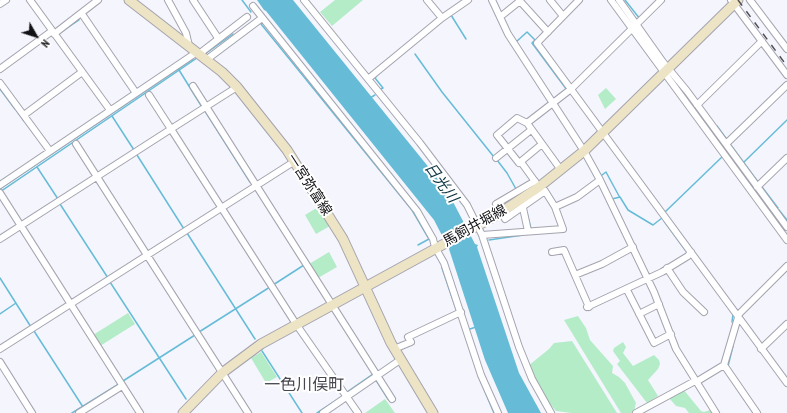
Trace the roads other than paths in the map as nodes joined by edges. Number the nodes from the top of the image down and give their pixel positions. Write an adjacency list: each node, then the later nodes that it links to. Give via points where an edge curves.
1 (6, 0): 19 (street)
2 (30, 0): 28 (street)
3 (98, 0): 21 (street)
4 (129, 0): 32 (main road, 一宮弥富線)
5 (168, 0): 32 (street, via 186,33)
6 (193, 0): 30 (street)
7 (304, 0): 40 (street)
8 (427, 0): 26 (street)
9 (468, 0): 26 (street)
10 (492, 0): 24 (street)
11 (550, 0): 22 (street)
12 (579, 0): 22 (street)
13 (611, 0): 27 (street)
14 (619, 0): 27 (street)
15 (661, 0): 27 (street)
16 (750, 0): 33 (street)
17 (520, 1): 24 (street); 29 (street)
18 (734, 1): 31 (street); 37 (main road, 馬飼井堀線)
19 (0, 4)
20 (253, 6): 25 (street)
21 (82, 14): 28 (street); 46 (street)
22 (563, 16): 29 (street)
23 (247, 17): 30 (street)
24 (500, 17): 48 (street)
25 (262, 18): 35 (street); 87 (street, via 417,211)
26 (442, 18): 40 (street)
27 (634, 26): 37 (street); 45 (street)
28 (53, 32): 36 (street); 38 (street)
29 (548, 32): 45 (street, via 537,43)
30 (218, 38): 34 (street)
31 (762, 41): 39 (street); 49 (street)
32 (189, 46): 34 (main road, 一宮弥富線)
33 (787, 49)
34 (198, 53): 35 (main road, 一宮弥富線); 46 (street)
35 (206, 60): 44 (main road, 一宮弥富線)
36 (0, 69)
37 (666, 70): 49 (street); 56 (main road, 馬飼井堀線); 86 (street)
38 (82, 72): 51 (street); 52 (street)
39 (787, 75)
40 (368, 79): 81 (street, via 448,179 467,205)
41 (0, 83): 52 (street)
42 (787, 85): 59 (street)
43 (193, 86): 50 (street)
44 (237, 87): 50 (street); 65 (main road, 一宮弥富線)
45 (570, 89): 48 (street); 56 (street)
46 (136, 93): 51 (street)
47 (149, 95): 54 (street)
48 (552, 104): 53 (street); 62 (street)
49 (697, 105): 59 (street)
50 (207, 107): 54 (street); 71 (street)
51 (110, 110): 61 (street)
52 (24, 115): 61 (street)
53 (527, 123): 55 (street); 60 (street, via 517,118 497,135)
54 (171, 129): 68 (street); 77 (street)
55 (531, 130): 58 (street); 60 (street)
56 (602, 133): 62 (main road, 馬飼井堀線); 90 (street)
57 (76, 144): 68 (street)
58 (542, 144): 66 (street); 67 (street)
59 (726, 144): 73 (street)
60 (507, 149): 63 (street); 66 (street, via 519,163)
61 (50, 151): 70 (street)
62 (584, 151): 67 (main road, 馬飼井堀線); 69 (street)
63 (496, 158)
64 (787, 158): 73 (street)
65 (294, 162): 71 (street); 96 (main road, 一宮弥富線, via 343,239)
66 (521, 162): 72 (street)
67 (561, 170): 72 (main road, 馬飼井堀線)
68 (97, 177): 80 (street); 91 (street)
69 (600, 180): 76 (street, via 577,197); 88 (street)
70 (0, 185)
71 (257, 186): 77 (street); 100 (street)
72 (540, 186): 75 (street, via 496,204); 76 (street); 78 (street); 81 (main road, 馬飼井堀線)
73 (757, 187): 82 (street)
74 (0, 194): 80 (street)
75 (498, 207)
76 (555, 207): 83 (street, via 563,229)
77 (222, 208): 91 (street); 105 (street)
78 (523, 208): 79 (street, via 505,219); 83 (street)
79 (504, 217)
80 (21, 226): 85 (street); 98 (street)
81 (476, 226): 84 (street); 87 (main road, 馬飼井堀線)
82 (787, 227)
83 (528, 231): 84 (street)
84 (482, 235): 130 (street, via 518,347)
85 (0, 239)
86 (787, 240)
87 (436, 247): 96 (main road, 馬飼井堀線); 101 (street)
88 (633, 247): 94 (street); 95 (street)
89 (552, 252): 94 (street, via 564,250)
90 (691, 252): 93 (street); 104 (street)
91 (147, 256): 98 (street); 114 (street)
92 (787, 266): 104 (street)
93 (667, 268): 95 (street); 102 (street, via 683,292)
94 (575, 275): 97 (street, via 588,307)
95 (648, 279): 97 (street); 99 (street)
96 (366, 286): 100 (main road, 馬飼井堀線); 108 (main road, 一宮弥富線)
97 (627, 290): 103 (street)
98 (71, 304): 110 (street); 118 (street)
99 (659, 304): 103 (street); 107 (street)
100 (332, 305): 105 (main road, 馬飼井堀線); 115 (street)
101 (461, 312): 108 (street, via 408,337 410,342); 129 (street, via 481,375)
102 (704, 312)
103 (639, 314): 107 (street, via 654,343)
104 (738, 316): 109 (street); 113 (street)
105 (296, 324): 114 (main road, 馬飼井堀線, via 261,344); 119 (street)
106 (787, 324): 109 (street)
107 (671, 334): 117 (street, via 682,361)
108 (394, 349): 111 (main road, 一宮弥富線)
109 (761, 349): 116 (street)
110 (0, 350)
111 (400, 360): 115 (street); 128 (main road, 一宮弥富線)
112 (0, 362): 122 (street)
113 (724, 365): 117 (street); 133 (street)
114 (222, 373): 121 (main road, 馬飼井堀線); 125 (street)
115 (377, 375): 119 (street); 120 (street)
116 (786, 380)
117 (696, 382): 131 (street); 132 (street)
118 (122, 386): 123 (street); 124 (street)
119 (347, 396): 126 (street); 127 (street)
120 (392, 399)
121 (187, 412)
122 (32, 413)
123 (79, 413)
124 (140, 413)
125 (248, 413)
126 (323, 413)
127 (358, 413)
128 (433, 413)
129 (498, 413)
130 (551, 413)
131 (636, 413)
132 (716, 413)
133 (757, 413)

